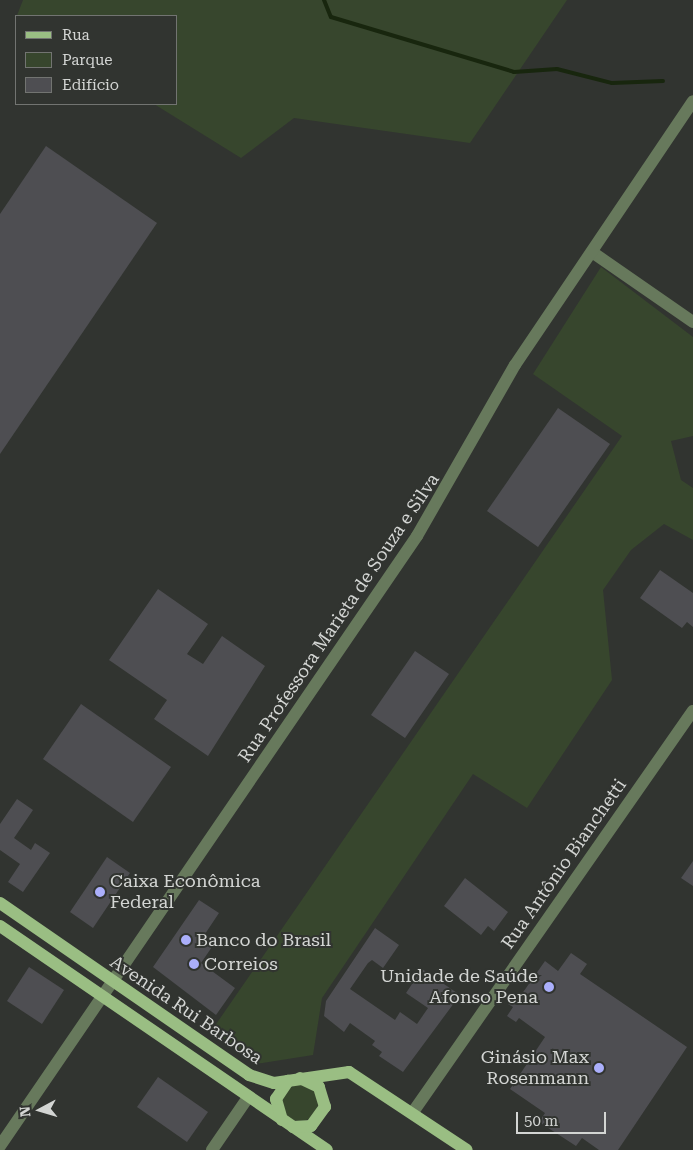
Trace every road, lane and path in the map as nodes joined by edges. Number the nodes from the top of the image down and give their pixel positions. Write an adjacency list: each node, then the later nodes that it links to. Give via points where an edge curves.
1 (693, 101): 2 (street, Rua Professora Marieta de Souza e Silva)
2 (592, 252): 3 (street); 7 (street, Rua Professora Marieta de Souza e Silva, via 515,365 427,522)
3 (693, 322)
4 (693, 710): 11 (street, Rua Antônio Bianchetti)
5 (0, 903): 7 (main road, Avenida Rui Barbosa)
6 (0, 926): 8 (main road, Avenida Rui Barbosa)
7 (113, 982): 8 (street, Rua Professora Marieta de Souza e Silva); 9 (main road, Avenida Rui Barbosa, via 249,1075 261,1081)
8 (103, 996): 10 (main road, Avenida Rui Barbosa); 13 (street, Rua Professora Marieta de Souza e Silva)
9 (294, 1080): 11 (main road, Avenida Rui Barbosa, via 349,1072); 12 (main road, via 276,1100); 12 (main road, via 319,1087 325,1106 311,1126)
10 (249, 1096): 12 (main road, Avenida Rui Barbosa); 14 (street)
11 (412, 1112): 16 (main road, Avenida Rui Barbosa)
12 (288, 1124): 15 (main road, Avenida Rui Barbosa)
13 (0, 1146)
14 (212, 1150)
15 (327, 1150)
16 (467, 1150)

